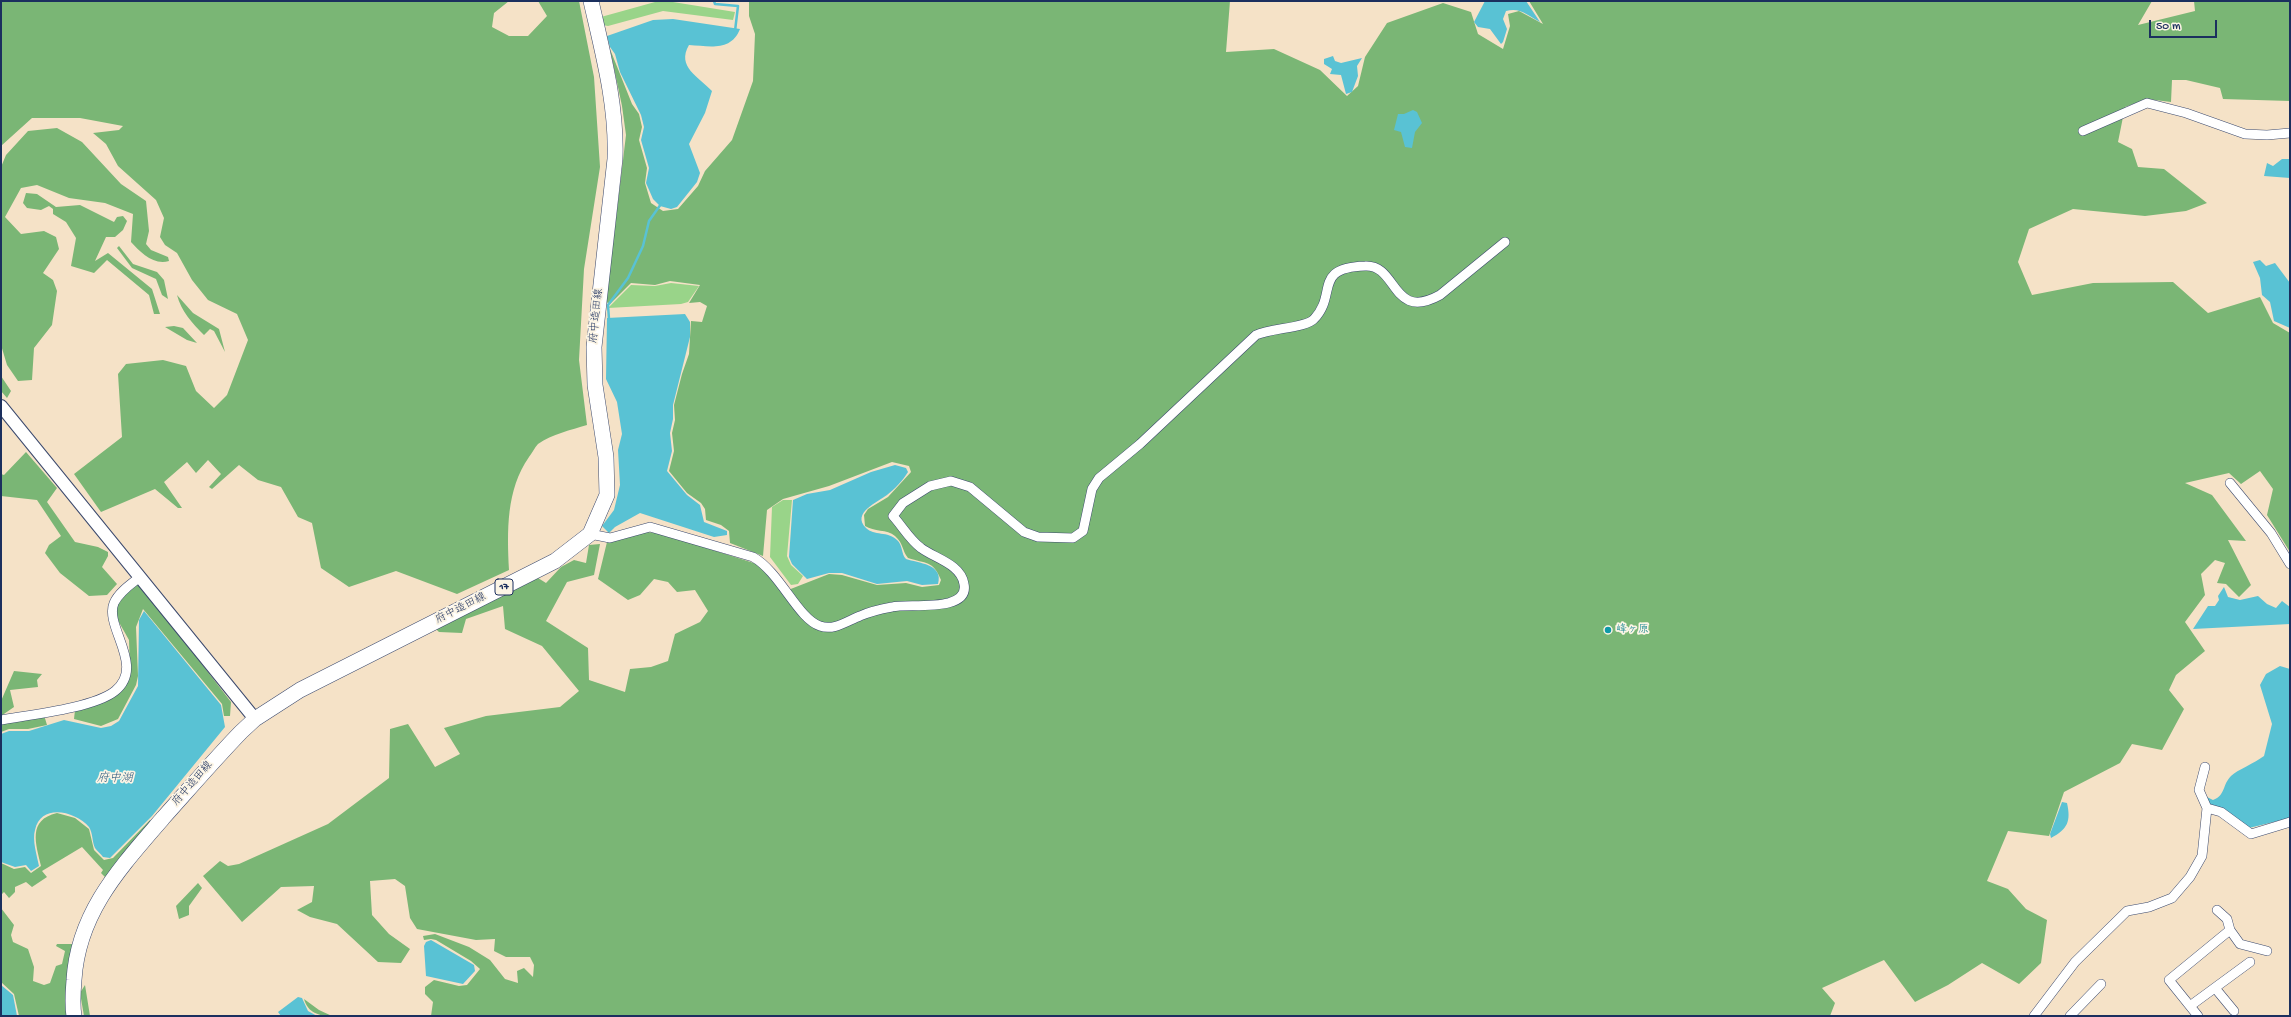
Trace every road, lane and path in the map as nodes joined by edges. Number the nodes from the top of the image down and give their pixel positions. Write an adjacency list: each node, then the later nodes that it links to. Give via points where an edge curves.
1 (591, 1): 7 (main road, 府中造田線 / 17, via 612,91 616,129 615,159 594,347 595,385 606,457 607,495)
2 (2083, 130): 3 (street, via 2147,103 2186,113 2245,134)
3 (2290, 132)
4 (1505, 242): 7 (street, via 1440,295 1428,301 1403,298 1379,270 1367,266 1345,268 1337,272 1330,280 1319,313 1314,320 1297,326 1267,330 1256,335 1140,444 1099,478 1092,489 1087,523 1083,531 1073,538 1038,537 1024,532 970,487 952,481 930,486 903,504 893,516 920,548 953,567 962,578 965,585 963,592 959,600 950,604 893,606 860,615 838,626 821,627 810,622 772,572 754,557 650,527 610,538)
5 (1, 406): 9 (street)
6 (2230, 483): 8 (street, via 2270,532)
7 (590, 534): 10 (main road, 府中造田線 / 17, via 555,561 346,665)
8 (2290, 564)
9 (140, 577): 10 (street); 11 (street, via 124,590 114,604 112,613 122,641 126,666 124,678 115,692 84,704)
10 (255, 719): 23 (main road, 府中造田線 / 17, via 215,758 103,891 87,920 74,967)
11 (1, 720)
12 (2205, 767): 13 (street, via 2199,790)
13 (2207, 808): 14 (street, via 2221,812 2251,834); 24 (street, via 2202,856 2190,877 2172,898 2149,907 2127,910 2075,962)
14 (2290, 822)
15 (2217, 910): 16 (street, via 2227,919)
16 (2230, 930): 17 (street, via 2240,944); 21 (street, via 2169,980)
17 (2267, 951)
18 (2250, 962): 20 (street)
19 (2101, 984): 25 (street)
20 (2215, 988): 21 (street); 22 (street)
21 (2190, 1006): 26 (street)
22 (2234, 1011)
23 (74, 1016)
24 (2034, 1016)
25 (2070, 1016)
26 (2198, 1016)

